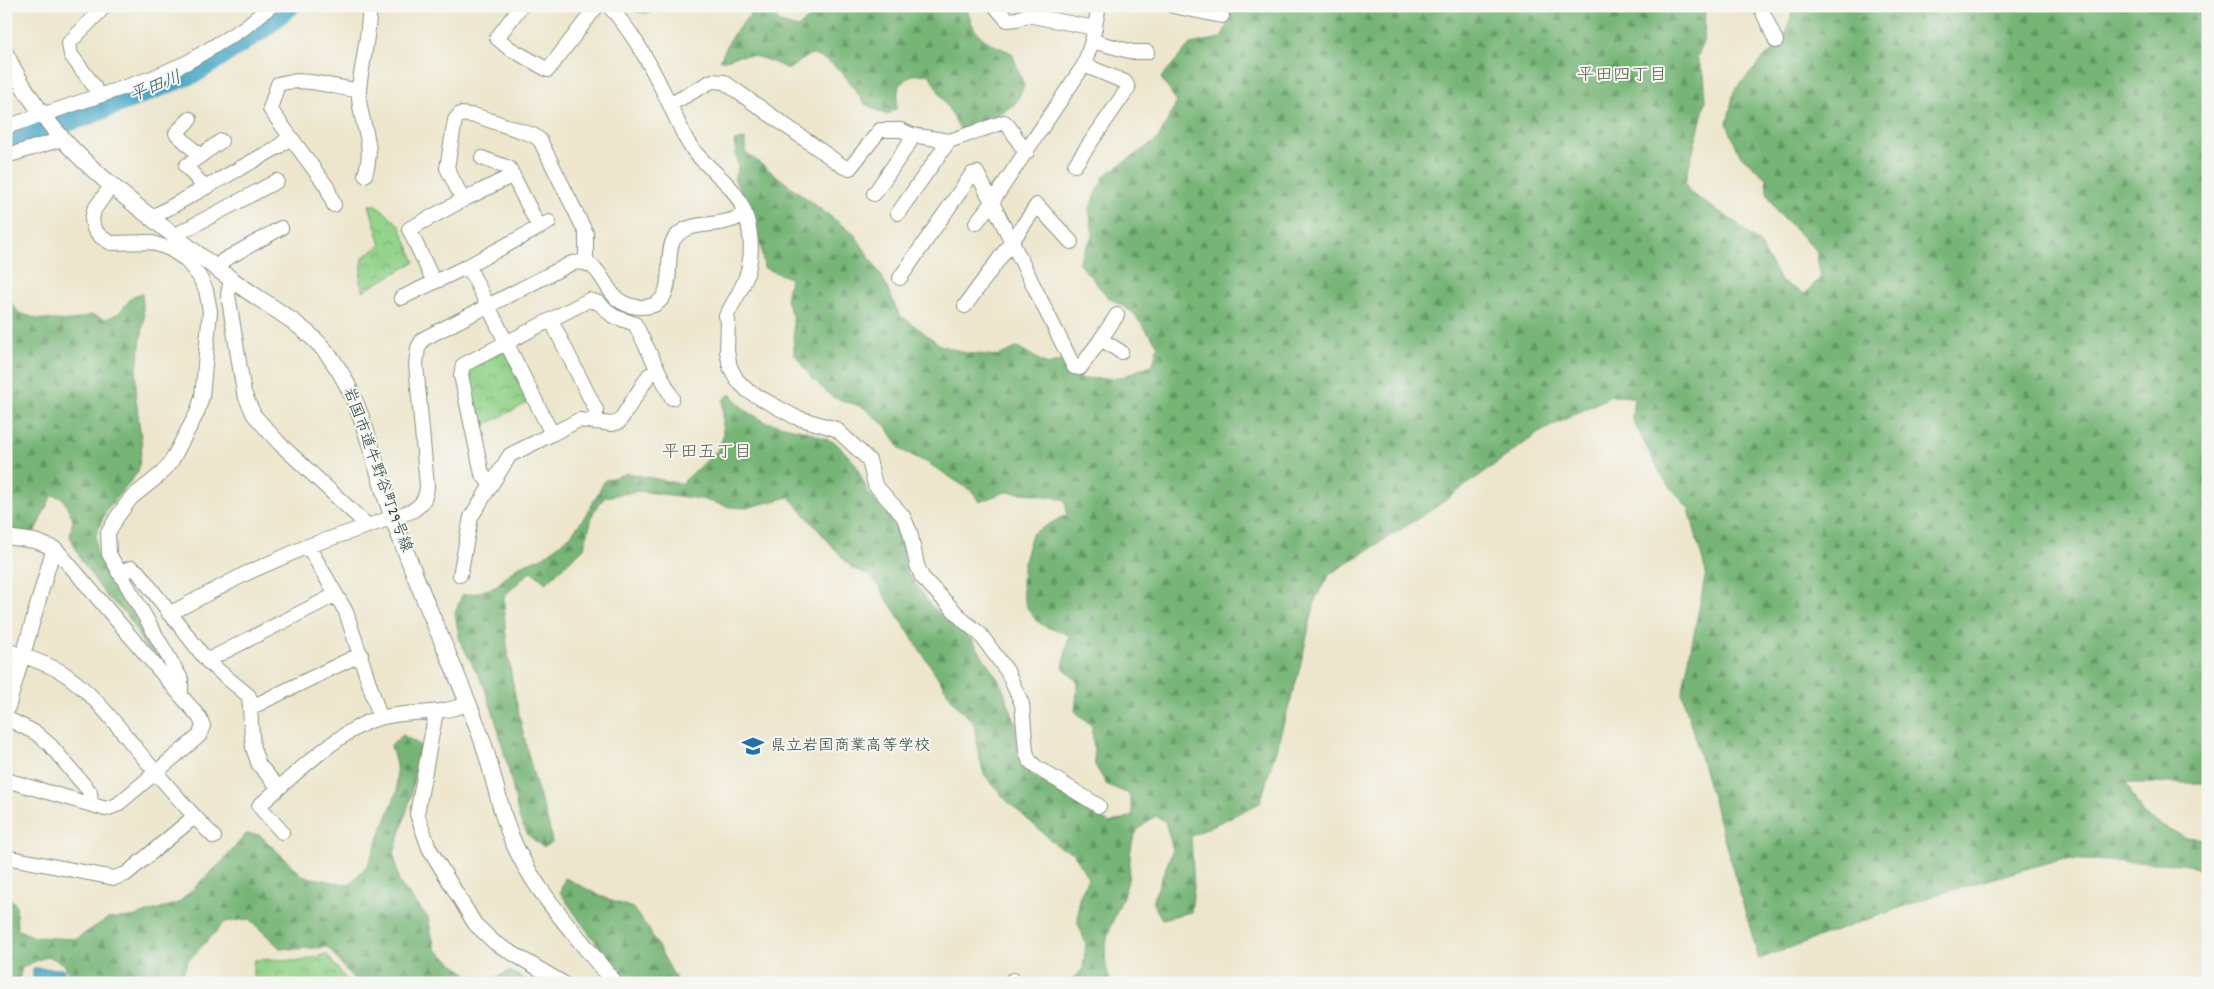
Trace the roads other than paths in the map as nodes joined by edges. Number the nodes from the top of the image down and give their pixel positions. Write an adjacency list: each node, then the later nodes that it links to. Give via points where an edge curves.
1 (105, 6): 18 (street, via 70,42 71,55)
2 (271, 6): 18 (street, via 244,28 188,62 152,78)
3 (370, 6): 17 (street)
4 (521, 6): 5 (street, via 497,38 548,70)
5 (597, 6)
6 (609, 6): 19 (street, via 625,24 654,69)
7 (994, 6): 12 (street, via 1007,20 1027,15)
8 (1099, 6): 12 (street)
9 (1173, 6): 11 (street)
10 (1760, 6): 13 (street)
11 (1222, 16)
12 (1094, 34): 14 (street, via 1133,52); 16 (street)
13 (1776, 41)
14 (1147, 52)
15 (6, 55): 20 (street, 岩国市道牛野谷町29号線)
16 (1084, 65): 28 (street); 32 (street, via 1125,82 1128,88)
17 (359, 90): 24 (street, via 300,81 278,84 270,109); 34 (street, via 370,155)
18 (98, 95): 20 (street)
19 (671, 104): 23 (street, via 712,81 724,82 844,167 850,168 880,130 901,130); 43 (street, via 692,148 731,188)
20 (44, 117): 22 (street); 25 (street, 岩国市道牛野谷町29号線)
21 (190, 119): 30 (street, via 176,133)
22 (6, 127)
23 (912, 136): 26 (street); 38 (street)
24 (290, 137): 37 (street); 41 (street, via 327,187)
25 (61, 138): 29 (street); 36 (street, 岩国市道牛野谷町29号線)
26 (949, 141): 28 (street, via 1004,122 1012,128); 42 (street)
27 (221, 142): 30 (street)
28 (1027, 152): 40 (street)
29 (6, 156)
30 (200, 156): 37 (street, via 186,166)
31 (482, 158): 33 (street, via 509,168)
32 (1076, 165)
33 (513, 175): 39 (street); 51 (street, via 544,225)
34 (365, 176)
35 (277, 182): 47 (street)
36 (111, 186): 44 (street, 岩国市道牛野谷町29号線); 74 (street, via 94,210 94,229 111,243 150,242 170,249 184,259 203,283 210,311 202,397 197,413 171,462 131,498 108,533 108,554)
37 (205, 188): 44 (street)
38 (874, 194)
39 (463, 200): 50 (street, via 447,168 455,120 460,114 477,116 533,135 540,140 586,233); 55 (street, via 409,229)
40 (992, 202): 45 (street); 49 (street); 53 (street, via 977,173 972,174)
41 (334, 205)
42 (898, 213)
43 (745, 214): 50 (street, via 727,222 695,226 677,235 669,255 669,285 660,298 645,307 618,301 609,292 602,276); 93 (street, via 750,235 749,264 745,281 726,316 726,352 737,380 748,391 795,417 836,429 869,460 875,485 903,516 922,577 980,634 1011,678 1022,704 1029,760)
44 (154, 219): 47 (street, 岩国市道牛野谷町29号線)
45 (976, 223)
46 (281, 228): 52 (street, via 224,260)
47 (177, 237): 52 (street, 岩国市道牛野谷町29号線)
48 (1071, 242): 49 (street, via 1037,205)
49 (1011, 244): 58 (street); 61 (street, via 1074,367 1080,368)
50 (586, 262): 57 (street, via 572,263)
51 (468, 266): 55 (street); 57 (street)
52 (216, 268): 54 (street, 岩国市道牛野谷町29号線)
53 (900, 278)
54 (231, 280): 69 (street, 岩国市道牛野谷町29号線, via 316,341 332,360 356,406); 70 (street, via 228,294 244,393 254,415)
55 (434, 282): 56 (street)
56 (401, 298)
57 (488, 305): 62 (street); 69 (street, via 431,334 418,348 416,364 426,498 412,511)
58 (965, 306)
59 (1117, 315): 61 (street)
60 (551, 320): 62 (street); 64 (street, via 589,300 599,303 613,316 635,324); 66 (street, via 596,410)
61 (1101, 339): 63 (street)
62 (506, 343): 67 (street); 68 (street, via 463,365 461,375 482,474)
63 (1122, 352)
64 (658, 371): 65 (street); 66 (street, via 649,375 619,422)
65 (672, 398)
66 (596, 422): 67 (street, via 579,420)
67 (552, 434): 68 (street, via 510,455)
68 (491, 485): 75 (street, via 471,517)
69 (393, 518): 70 (street); 83 (street, 岩国市道牛野谷町29号線)
70 (368, 526): 72 (street)
71 (6, 537): 73 (street, via 35,541)
72 (308, 546): 76 (street); 77 (street, via 245,574)
73 (56, 549): 80 (street); 82 (street)
74 (118, 572): 77 (street, via 132,568 138,572); 82 (street, via 181,679)
75 (460, 576)
76 (335, 595): 79 (street, via 346,612); 81 (street)
77 (169, 614): 81 (street)
78 (6, 650): 80 (street)
79 (360, 654): 84 (street); 87 (street)
80 (24, 656): 86 (street); 89 (street, via 60,672 80,687)
81 (208, 662): 84 (street, via 243,689)
82 (181, 696): 89 (street, via 203,726 199,736)
83 (469, 703): 85 (street); 99 (street, 岩国市道牛野谷町29号線, via 505,822 518,853 540,890)
84 (251, 705): 91 (street, via 253,748 259,765)
85 (436, 712): 87 (street); 98 (street, via 418,814 429,848 475,924 495,943)
86 (6, 714)
87 (380, 717): 91 (street, via 347,732)
88 (6, 718): 92 (street, via 36,733 50,745 90,792)
89 (155, 772): 92 (street, via 117,806 106,809); 94 (street)
90 (6, 780): 92 (street)
91 (279, 788): 95 (street, via 259,806)
92 (91, 804)
93 (1099, 806)
94 (194, 817): 96 (street); 97 (street, via 126,874 114,878)
95 (282, 832)
96 (214, 837)
97 (6, 857)
98 (563, 983)
99 (614, 983)

